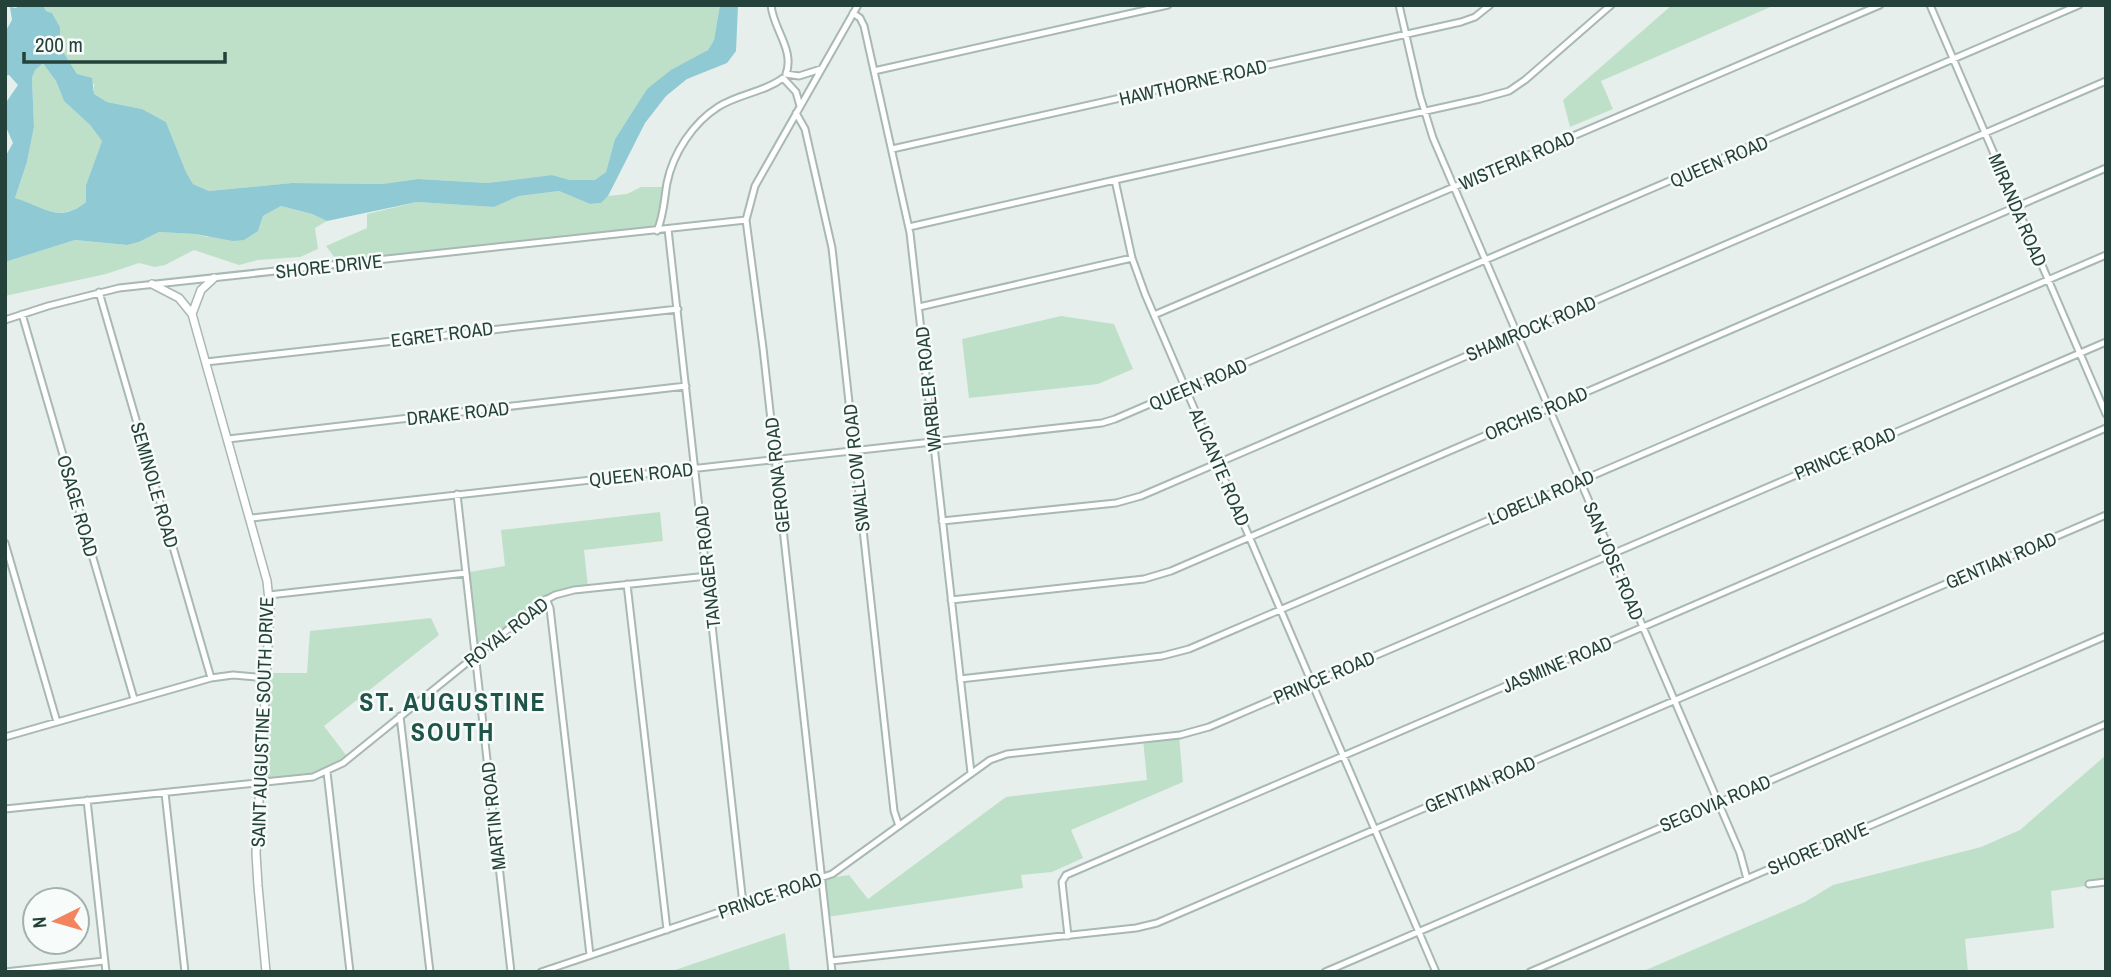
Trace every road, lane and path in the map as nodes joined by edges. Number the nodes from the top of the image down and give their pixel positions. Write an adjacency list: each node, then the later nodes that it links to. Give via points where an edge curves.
1 (771, 5): 13 (street, via 788,57 786,74 799,76)
2 (858, 5): 10 (street, GERONA ROAD)
3 (1168, 5): 14 (street)
4 (1399, 5): 11 (street, SAN JOSE ROAD)
5 (1490, 5): 11 (street, HAWTHORNE ROAD, via 1469,20)
6 (1611, 5): 17 (street, via 1509,91)
7 (1880, 5): 23 (street, WISTERIA ROAD)
8 (1930, 5): 12 (street, MIRANDA ROAD)
9 (2079, 5): 12 (street, QUEEN ROAD)
10 (853, 13): 13 (street, GERONA ROAD); 14 (street, WARBLER ROAD, via 864,26)
11 (1406, 34): 17 (street, SAN JOSE ROAD); 20 (street, HAWTHORNE ROAD)
12 (1954, 60): 19 (street, MIRANDA ROAD); 31 (street, QUEEN ROAD)
13 (821, 69): 16 (street, GERONA ROAD)
14 (874, 71): 20 (street, WARBLER ROAD)
15 (2106, 81): 19 (street, SHAMROCK ROAD)
16 (800, 106): 18 (street, GERONA ROAD); 28 (street, via 796,92 783,78 722,104 694,128 671,169)
17 (1424, 111): 22 (street); 23 (street, SAN JOSE ROAD)
18 (796, 113): 25 (street, GERONA ROAD, via 755,186); 53 (street, SWALLOW ROAD, via 805,129 832,248)
19 (1985, 133): 24 (street, MIRANDA ROAD); 42 (street, SHAMROCK ROAD)
20 (892, 149): 26 (street, WARBLER ROAD)
21 (2106, 168): 24 (street, ORCHIS ROAD)
22 (1115, 180): 26 (street); 30 (street, ALICANTE ROAD)
23 (1454, 188): 31 (street, SAN JOSE ROAD); 40 (street, WISTERIA ROAD)
24 (2017, 206): 33 (street, MIRANDA ROAD); 48 (street, ORCHIS ROAD)
25 (746, 220): 27 (street, SHORE DRIVE); 54 (street, GERONA ROAD)
26 (909, 227): 36 (street, WARBLER ROAD)
27 (668, 229): 28 (street, SHORE DRIVE); 37 (street, TANAGER ROAD)
28 (657, 231): 32 (street, SHORE DRIVE)
29 (2106, 255): 33 (street, LOBELIA ROAD)
30 (1132, 258): 36 (street); 40 (street, ALICANTE ROAD)
31 (1485, 261): 42 (street, SAN JOSE ROAD); 47 (street, QUEEN ROAD)
32 (214, 278): 34 (street, SHORE DRIVE); 39 (street, via 201,290)
33 (2048, 280): 44 (street, MIRANDA ROAD); 57 (street, LOBELIA ROAD)
34 (152, 284): 35 (street, SHORE DRIVE); 39 (street, via 179,298)
35 (99, 292): 38 (street, SHORE DRIVE); 75 (street, SEMINOLE ROAD)
36 (919, 307): 52 (street, WARBLER ROAD)
37 (678, 309): 45 (street, EGRET ROAD); 46 (street, TANAGER ROAD)
38 (22, 314): 41 (street, SHORE DRIVE); 79 (street, OSAGE ROAD)
39 (192, 314): 45 (street, SAINT AUGUSTINE SOUTH DRIVE)
40 (1154, 316): 47 (street, ALICANTE ROAD)
41 (5, 320)
42 (1516, 334): 48 (street, SAN JOSE ROAD); 55 (street, SHAMROCK ROAD)
43 (2106, 342): 44 (street, PRINCE ROAD)
44 (2080, 353): 49 (street, MIRANDA ROAD); 64 (street, PRINCE ROAD)
45 (206, 362): 51 (street, SAINT AUGUSTINE SOUTH DRIVE)
46 (687, 386): 51 (street, DRAKE ROAD); 56 (street, TANAGER ROAD)
47 (1186, 389): 52 (street, QUEEN ROAD, via 1102,423); 55 (street, ALICANTE ROAD)
48 (1548, 408): 57 (street, SAN JOSE ROAD); 62 (street, ORCHIS ROAD)
49 (2106, 414)
50 (2106, 428): 72 (street, JASMINE ROAD)
51 (229, 439): 60 (street, SAINT AUGUSTINE SOUTH DRIVE)
52 (934, 442): 53 (street, QUEEN ROAD); 61 (street, WARBLER ROAD)
53 (854, 450): 54 (street, QUEEN ROAD); 93 (street, SWALLOW ROAD)
54 (775, 458): 56 (street, QUEEN ROAD); 95 (street, GERONA ROAD)
55 (1218, 462): 61 (street, SHAMROCK ROAD, via 1127,500); 62 (street, ALICANTE ROAD)
56 (695, 467): 58 (street, QUEEN ROAD); 66 (street, TANAGER ROAD)
57 (1580, 481): 64 (street, SAN JOSE ROAD); 71 (street, LOBELIA ROAD)
58 (457, 494): 60 (street, QUEEN ROAD); 65 (street, MARTIN ROAD)
59 (2106, 515): 80 (street, GENTIAN ROAD)
60 (251, 518): 68 (street, SAINT AUGUSTINE SOUTH DRIVE)
61 (942, 521): 70 (street, WARBLER ROAD)
62 (1250, 536): 70 (street, ORCHIS ROAD, via 1144,579); 71 (street, ALICANTE ROAD)
63 (5, 543): 82 (street)
64 (1611, 554): 72 (street, SAN JOSE ROAD); 78 (street, PRINCE ROAD)
65 (466, 573): 68 (street); 74 (street, MARTIN ROAD)
66 (708, 576): 67 (street, ROYAL ROAD); 99 (street, TANAGER ROAD)
67 (628, 584): 69 (street, ROYAL ROAD, via 575,590); 100 (street)
68 (269, 595): 76 (street, SAINT AUGUSTINE SOUTH DRIVE)
69 (546, 600): 74 (street, ROYAL ROAD); 103 (street)
70 (951, 600): 77 (street, WARBLER ROAD)
71 (1280, 609): 77 (street, LOBELIA ROAD, via 1163,656); 78 (street, ALICANTE ROAD)
72 (1643, 628): 80 (street, SAN JOSE ROAD); 85 (street, JASMINE ROAD)
73 (2106, 636): 91 (street, SEGOVIA ROAD)
74 (475, 656): 81 (street, ROYAL ROAD); 112 (street, MARTIN ROAD)
75 (211, 678): 76 (street); 79 (street)
76 (267, 678): 88 (street, SAINT AUGUSTINE SOUTH DRIVE)
77 (960, 679): 87 (street, WARBLER ROAD)
78 (1312, 682): 85 (street, ALICANTE ROAD); 87 (street, PRINCE ROAD, via 1195,732 1007,754)
79 (134, 699): 82 (street)
80 (1674, 701): 91 (street, SAN JOSE ROAD); 94 (street, GENTIAN ROAD)
81 (400, 716): 86 (street, ROYAL ROAD); 111 (street)
82 (57, 722): 84 (street)
83 (2106, 724): 96 (street, SHORE DRIVE)
84 (5, 737)
85 (1343, 756): 94 (street, ALICANTE ROAD); 102 (street, JASMINE ROAD, via 1066,875 1062,883)
86 (327, 772): 88 (street, ROYAL ROAD); 110 (street)
87 (971, 772): 93 (street, PRINCE ROAD)
88 (260, 782): 89 (street, ROYAL ROAD); 109 (street, SAINT AUGUSTINE SOUTH DRIVE, via 257,887)
89 (165, 793): 90 (street, ROYAL ROAD); 108 (street)
90 (88, 800): 92 (street, ROYAL ROAD); 104 (street)
91 (1718, 802): 96 (street, SAN JOSE ROAD); 101 (street, SEGOVIA ROAD)
92 (5, 809)
93 (899, 826): 95 (street, PRINCE ROAD)
94 (1375, 829): 101 (street, ALICANTE ROAD); 102 (street, GENTIAN ROAD, via 1157,923)
95 (821, 879): 99 (street, PRINCE ROAD); 105 (street, GERONA ROAD)
96 (1747, 879): 117 (street, SHORE DRIVE)
97 (2106, 882): 98 (street)
98 (2089, 884)
99 (743, 904): 100 (street, PRINCE ROAD)
100 (667, 930): 103 (street, PRINCE ROAD)
101 (1419, 931): 115 (street, SEGOVIA ROAD); 116 (street, ALICANTE ROAD)
102 (1068, 936): 105 (street, GENTIAN ROAD)
103 (590, 956): 113 (street, PRINCE ROAD)
104 (104, 961): 106 (street); 107 (street)
105 (831, 961): 114 (street, GERONA ROAD)
106 (5, 972)
107 (106, 972)
108 (185, 972)
109 (267, 972)
110 (350, 972)
111 (430, 972)
112 (511, 972)
113 (541, 972)
114 (832, 972)
115 (1325, 972)
116 (1436, 972)
117 (1530, 972)

